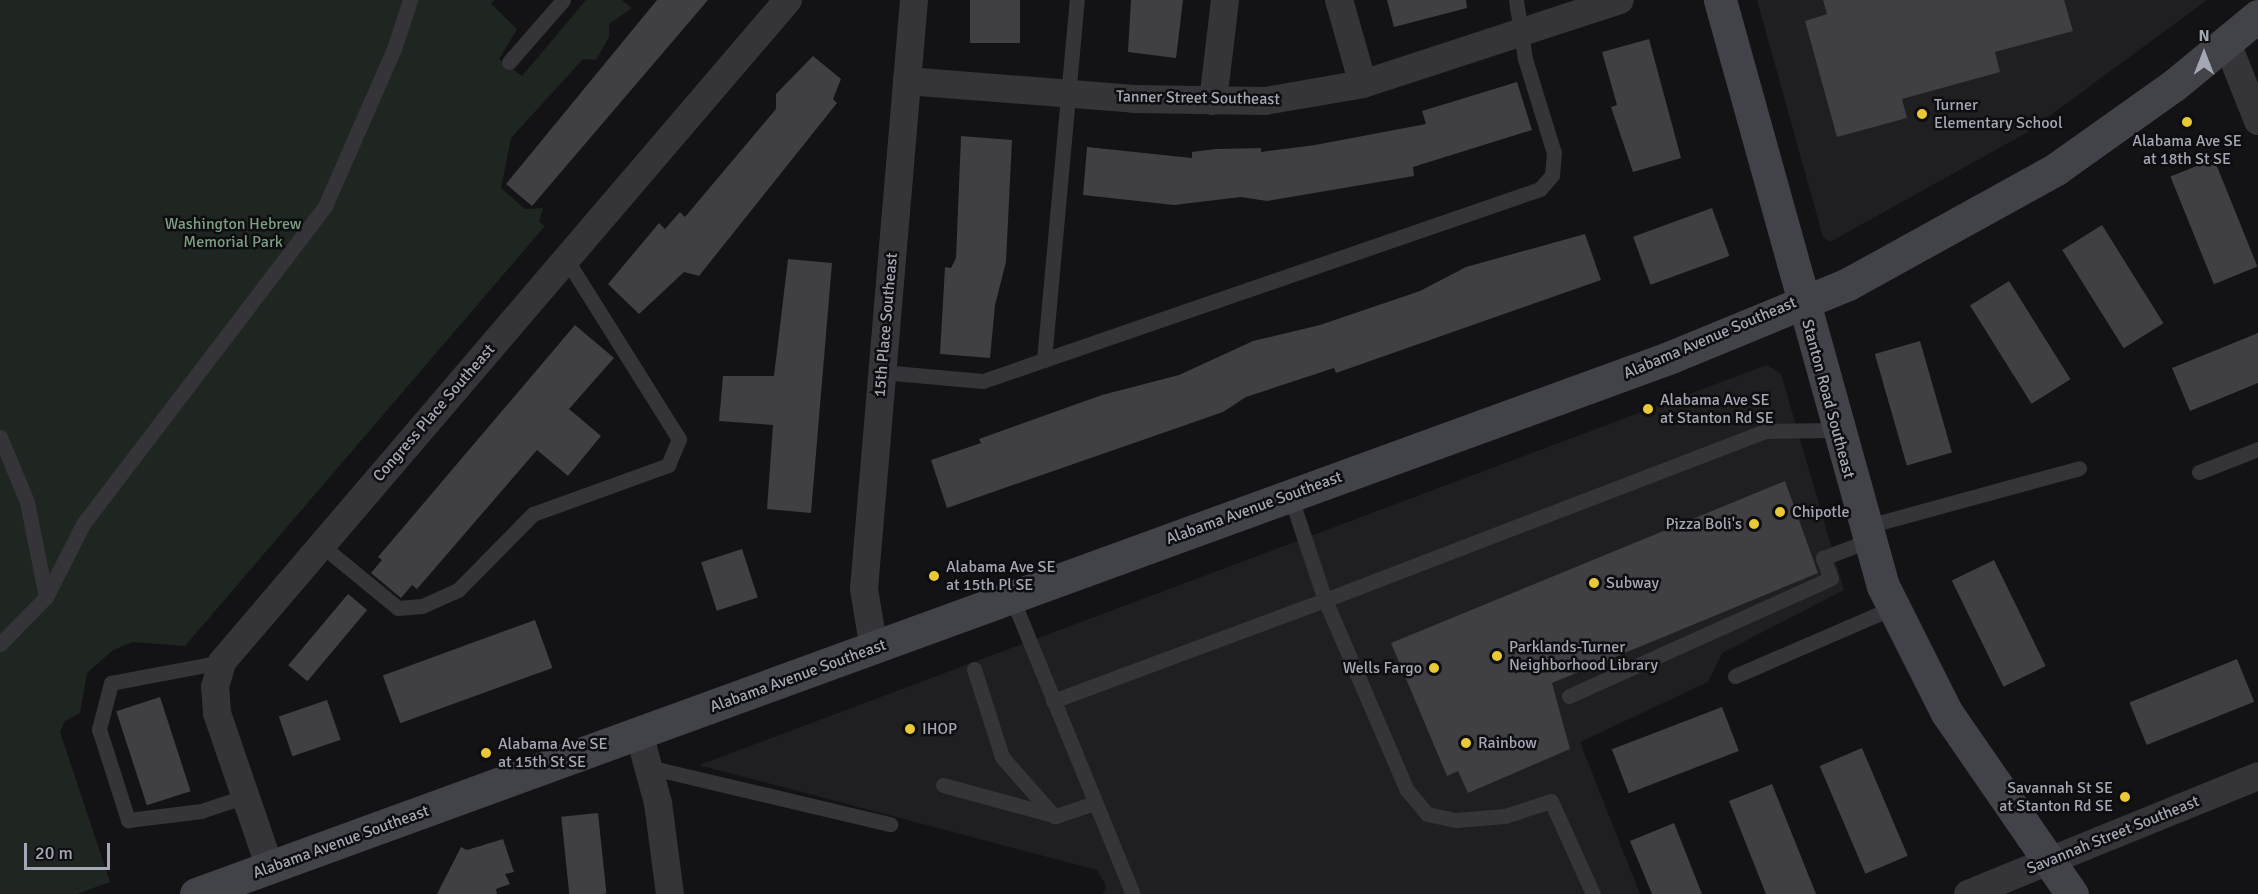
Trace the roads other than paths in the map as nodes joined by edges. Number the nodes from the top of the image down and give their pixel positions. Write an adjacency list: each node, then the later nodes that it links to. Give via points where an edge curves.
1 (410, 0): 32 (lane, via 394,49 325,206 97,505)
2 (563, 0): 14 (lane)
3 (788, 0): 20 (street, Congress Place Southeast)
4 (914, 0): 15 (street, 15th Place Southeast)
5 (1077, 0): 17 (lane)
6 (1225, 0): 18 (street)
7 (1340, 0): 16 (street)
8 (1516, 0): 12 (lane)
9 (1620, 0): 12 (street, Tanner Street Southeast)
10 (1720, 0): 21 (main road, Stanton Road Southeast)
11 (2258, 16): 13 (main road, Alabama Avenue Southeast)
12 (1521, 32): 16 (street, Tanner Street Southeast); 22 (lane, via 1554,153 1552,175 1540,189)
13 (2227, 44): 19 (street); 21 (main road, Alabama Avenue Southeast, via 2115,129 1995,207 1857,280)
14 (509, 62)
15 (907, 81): 17 (street, Tanner Street Southeast); 23 (street, 15th Place Southeast)
16 (1363, 84): 18 (street, Tanner Street Southeast, via 1265,101)
17 (1069, 93): 18 (street, Tanner Street Southeast); 22 (lane)
18 (1213, 101)
19 (2258, 121)
20 (566, 259): 31 (street, Congress Place Southeast); 31 (lane, via 679,439 668,465 533,514 458,590 422,606 398,608)
21 (1802, 300): 24 (main road, Stanton Road Southeast); 29 (main road, Alabama Avenue Southeast, via 1671,357)
22 (1044, 360): 23 (lane, via 983,381)
23 (882, 372): 37 (street, 15th Place Southeast, via 864,589)
24 (1836, 430): 30 (main road, Stanton Road Southeast); 34 (lane, via 1765,431)
25 (0, 437): 32 (lane, via 27,502)
26 (2258, 449): 28 (lane)
27 (2079, 468): 30 (lane)
28 (2199, 472)
29 (1290, 495): 33 (main road, Alabama Avenue Southeast); 34 (lane)
30 (1866, 534): 35 (main road, Stanton Road Southeast); 41 (lane, via 1823,558 1831,578)
31 (321, 545): 38 (street, Congress Place Southeast)
32 (46, 597): 36 (lane)
33 (1012, 598): 37 (main road, Alabama Avenue Southeast); 42 (lane)
34 (1325, 600): 42 (lane); 56 (lane, via 1407,790 1427,814 1456,820 1505,816 1551,801)
35 (1892, 608): 40 (lane); 51 (main road, Stanton Road Southeast, via 1947,714)
36 (0, 644)
37 (874, 649): 43 (main road, Alabama Avenue Southeast)
38 (222, 662): 47 (street, Congress Place Southeast, via 215,700); 47 (lane, via 111,683 99,729 128,820 201,812)
39 (974, 669): 49 (lane, via 1002,757)
40 (1735, 676)
41 (1569, 696)
42 (1053, 701): 48 (lane)
43 (639, 734): 44 (street); 52 (main road, Alabama Avenue Southeast)
44 (648, 767): 50 (lane); 54 (street)
45 (2258, 776): 51 (street, Savannah Street Southeast)
46 (943, 785): 49 (lane)
47 (246, 796): 52 (street, Congress Place Southeast)
48 (1094, 803): 49 (lane); 55 (lane)
49 (1054, 816)
50 (890, 824)
51 (2049, 861): 57 (street, Savannah Street Southeast); 58 (main road, Stanton Road Southeast)
52 (257, 879): 53 (main road, Alabama Avenue Southeast)
53 (196, 894)
54 (670, 894)
55 (1133, 894)
56 (1593, 894)
57 (1968, 894)
58 (2072, 894)

